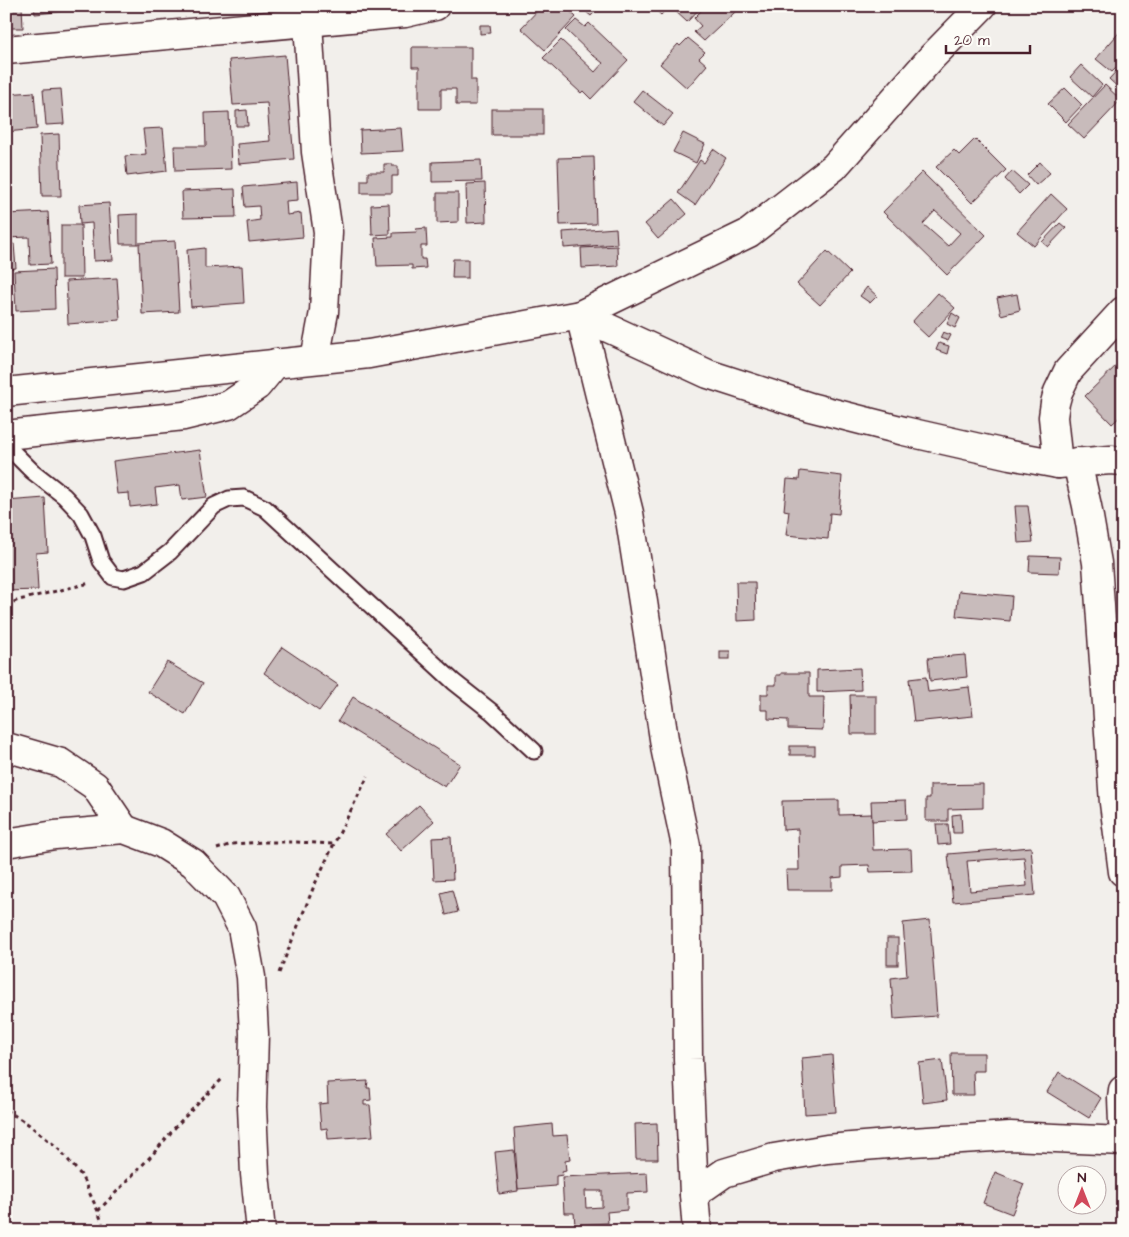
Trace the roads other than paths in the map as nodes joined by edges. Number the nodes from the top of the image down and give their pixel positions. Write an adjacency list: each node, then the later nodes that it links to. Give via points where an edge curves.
1 (435, 6): 3 (street, via 405,13)
2 (982, 6): 6 (street, via 834,167 749,233)
3 (308, 22): 4 (street); 7 (street, via 316,152 328,232 324,312)
4 (6, 50)
5 (1123, 311): 13 (street, via 1068,371 1054,403 1053,417)
6 (580, 315): 7 (street, via 369,354); 13 (street, via 708,374 810,407 962,445); 22 (street, via 629,513 666,752 686,846 688,1059)
7 (315, 359): 8 (street)
8 (276, 363): 9 (street); 10 (street, via 257,386 229,405 184,416)
9 (6, 392)
10 (6, 435)
11 (6, 445): 15 (lane, via 81,514 101,561 113,577 124,579 144,572 170,552 214,506 229,499 244,498 265,508)
12 (1123, 461): 13 (street)
13 (1068, 463): 18 (street, via 1087,506 1097,563 1114,803)
14 (6, 746): 16 (street, via 61,763 95,786)
15 (534, 751)
16 (124, 829): 17 (street); 23 (street, via 161,843 193,863 226,897 242,928 251,977 252,1107)
17 (6, 843)
18 (1123, 872)
19 (1123, 1090): 20 (street)
20 (1123, 1124)
21 (1123, 1141): 22 (street, via 1010,1136 827,1149 774,1158 724,1173)
22 (694, 1194): 24 (street)
23 (260, 1231)
24 (697, 1231)

